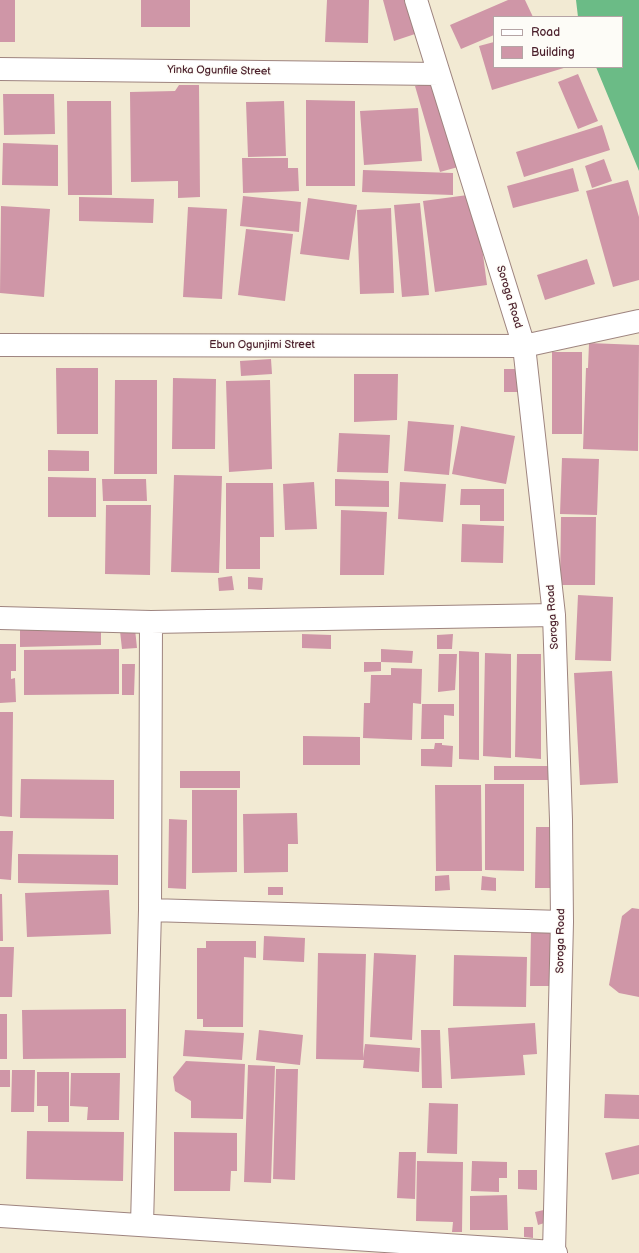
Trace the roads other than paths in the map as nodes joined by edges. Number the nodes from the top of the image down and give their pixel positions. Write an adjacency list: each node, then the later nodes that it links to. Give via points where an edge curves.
1 (416, 0): 3 (street, Soroga Road)
2 (0, 69): 3 (street, Yinka Ogunfile Street)
3 (439, 74): 6 (street, Soroga Road)
4 (639, 321): 6 (street, Ebun Ogunjimi Street)
5 (0, 345): 6 (street, Ebun Ogunjimi Street)
6 (524, 346): 7 (street, Soroga Road)
7 (554, 615): 9 (street); 11 (street, Soroga Road)
8 (0, 618): 9 (street)
9 (151, 622): 10 (street)
10 (150, 910): 11 (street); 13 (street)
11 (562, 922): 14 (street, Soroga Road)
12 (0, 1216): 13 (street)
13 (142, 1225): 14 (street)
14 (555, 1252)

